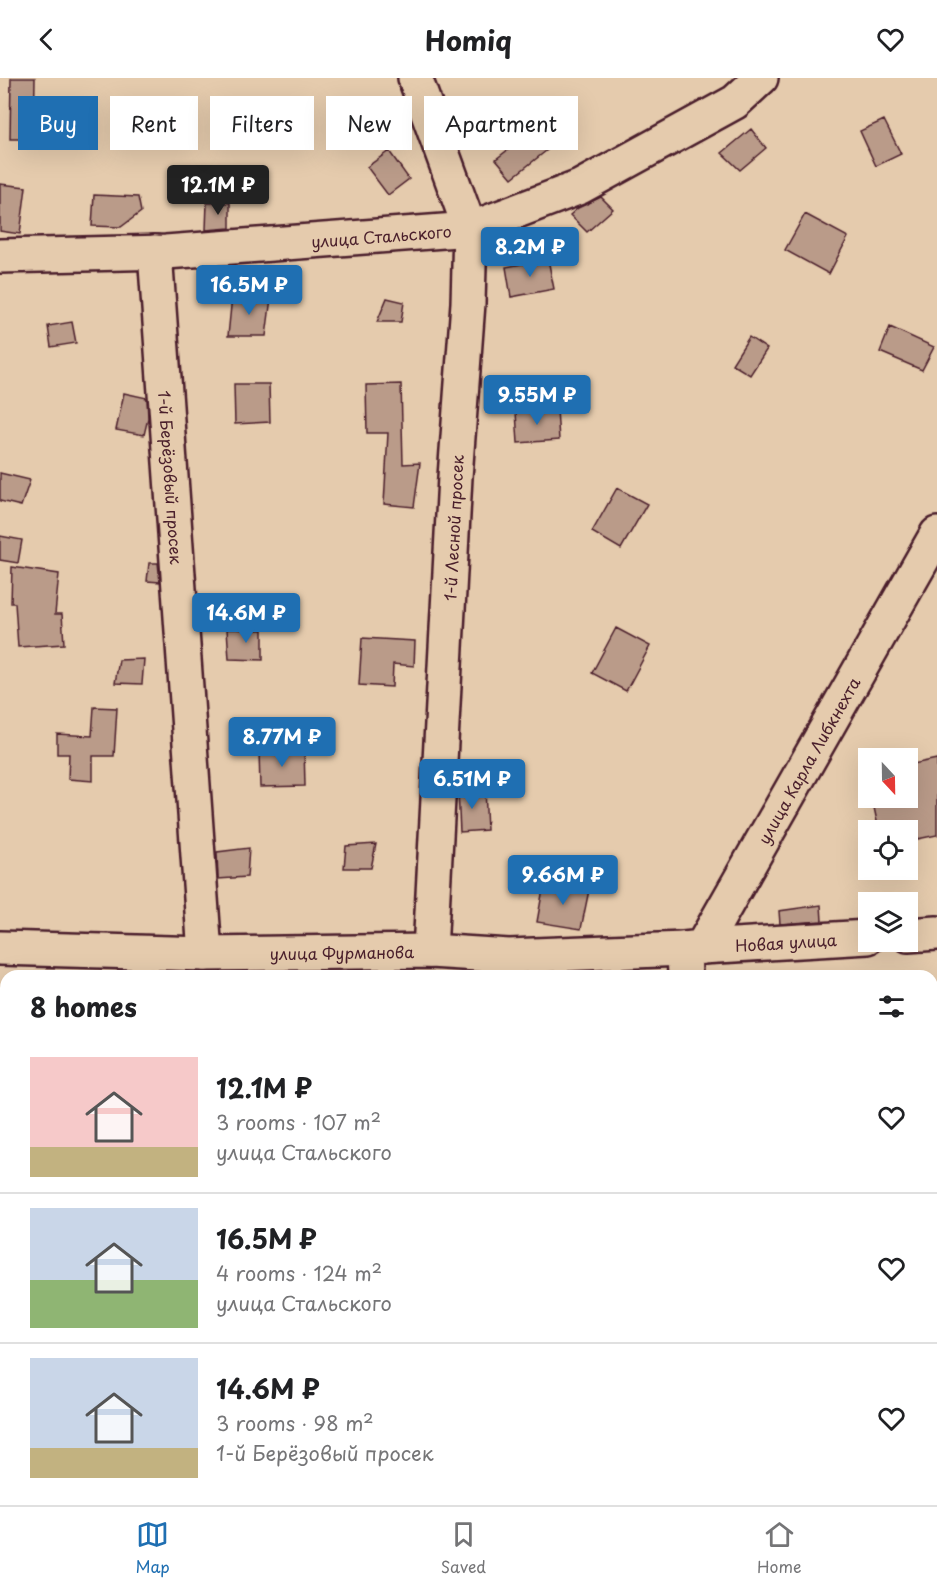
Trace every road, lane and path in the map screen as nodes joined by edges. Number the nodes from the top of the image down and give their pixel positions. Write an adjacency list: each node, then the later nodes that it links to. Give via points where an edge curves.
1 (415, 78): 3 (street, 1-й Лесной просек)
2 (761, 78): 3 (street, улица Стальского, via 735,102 580,187)
3 (470, 230): 4 (street, улица Стальского); 11 (street, 1-й Лесной просек)
4 (155, 252): 5 (street, улица Стальского); 12 (street, 1-й Берёзовый просек)
5 (0, 256)
6 (937, 534): 13 (street, улица Карла Либкнехта)
7 (937, 933): 8 (street)
8 (918, 934)
9 (858, 938): 13 (street, Новая улица)
10 (0, 948): 12 (street, улица Фурманова)
11 (430, 951): 13 (street, улица Фурманова); 14 (street, улица Фурманова)
12 (205, 954): 14 (street, улица Фурманова)
13 (690, 958)
14 (288, 965)

